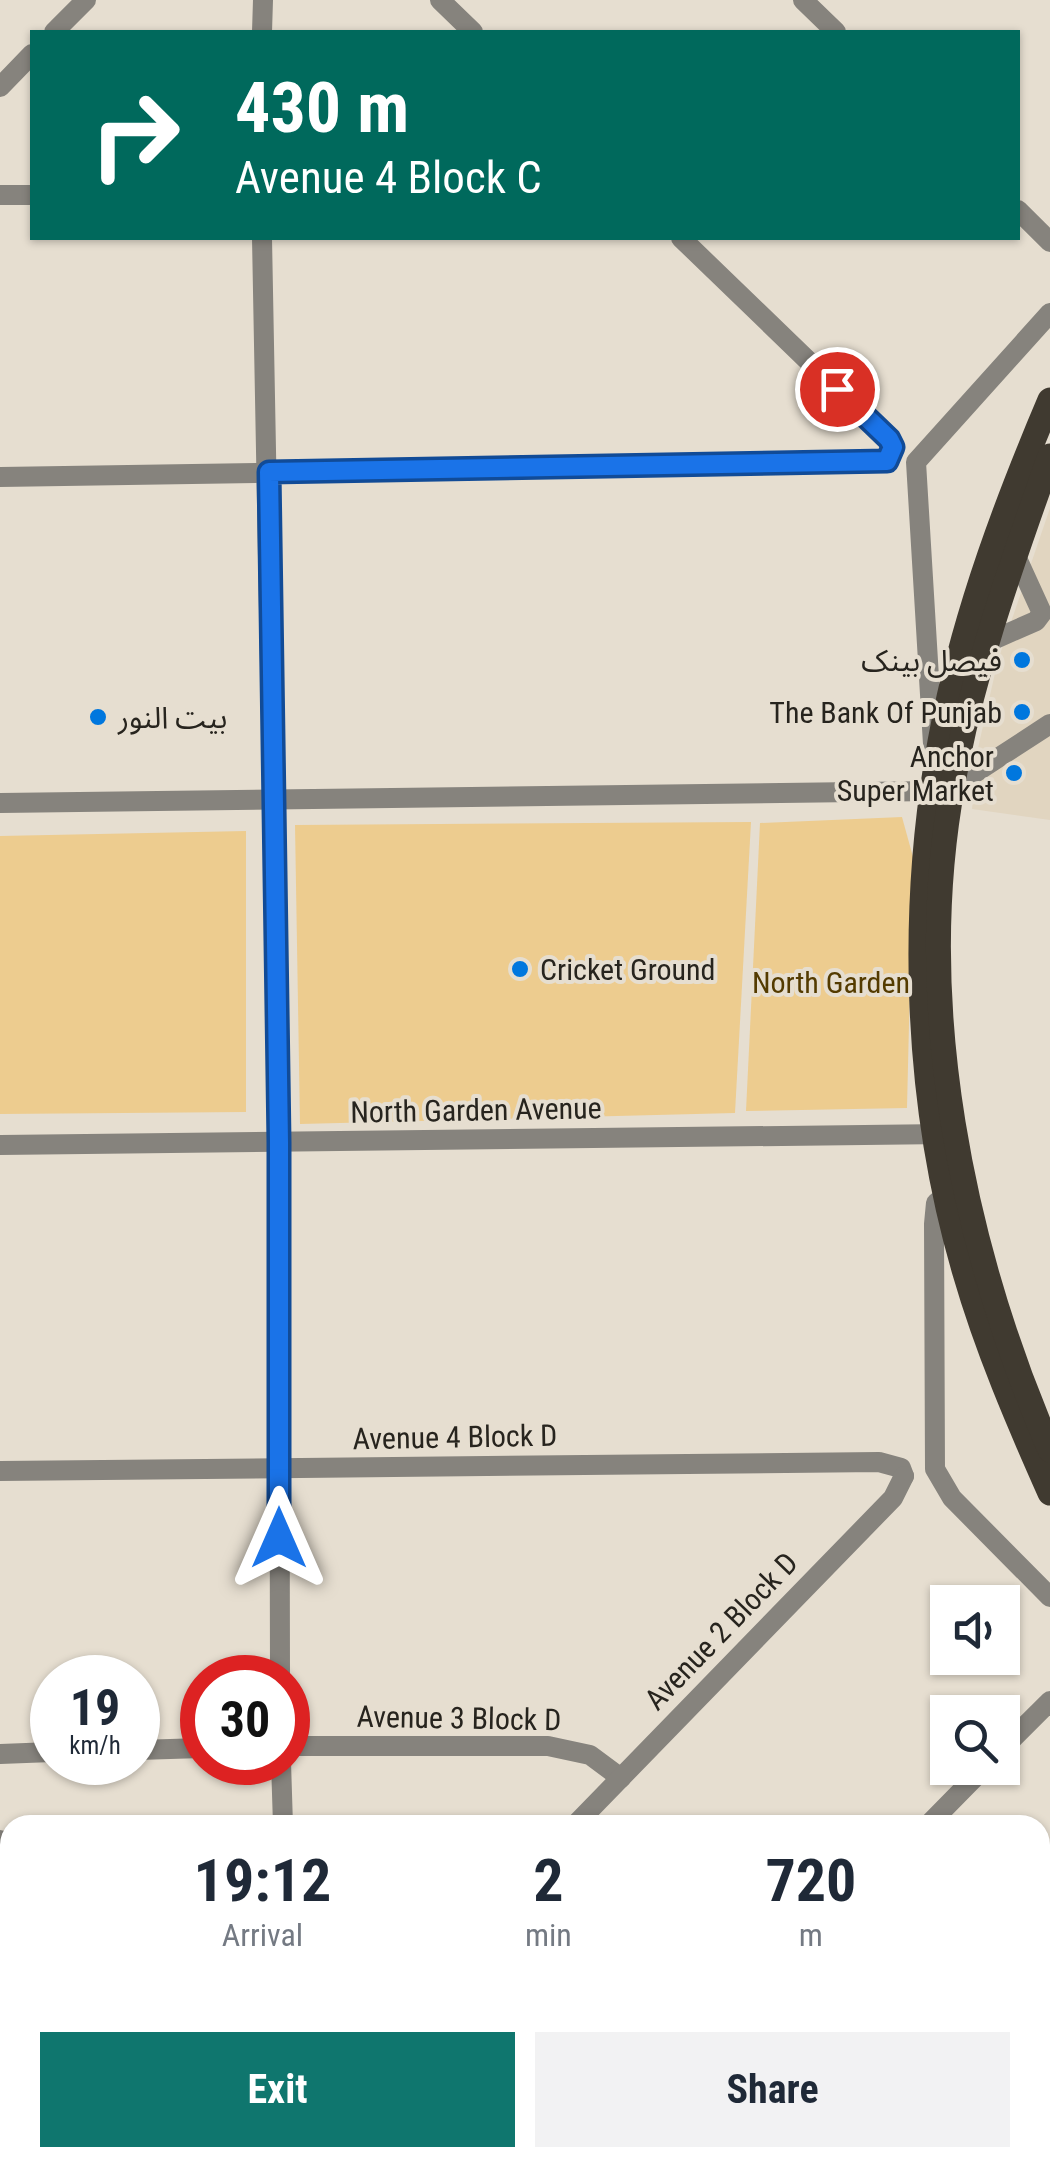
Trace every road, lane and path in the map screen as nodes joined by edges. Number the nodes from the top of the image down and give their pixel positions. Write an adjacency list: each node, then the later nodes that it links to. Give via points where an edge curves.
1 (86, 0): 5 (street)
2 (262, 0): 6 (street)
3 (440, 0): 7 (street)
4 (804, 0): 8 (street)
5 (56, 30)
6 (262, 30)
7 (470, 30)
8 (834, 30)
9 (30, 56): 10 (street)
10 (0, 87)
11 (0, 195): 12 (street)
12 (30, 195)
13 (1020, 212): 16 (street)
14 (262, 240): 22 (street)
15 (683, 240): 20 (street, via 889,439)
16 (1050, 242)
17 (1050, 313): 21 (street)
18 (1050, 400): 19 (main road)
19 (1045, 446): 24 (main road); 28 (main road, via 957,665)
20 (891, 455): 21 (street); 22 (street, via 878,463)
21 (916, 462): 28 (street)
22 (269, 472): 23 (street); 29 (street)
23 (0, 476)
24 (1015, 554): 25 (street); 26 (main road)
25 (1046, 614): 26 (street)
26 (986, 643): 28 (main road)
27 (1047, 732): 28 (street)
28 (943, 789): 29 (street); 31 (main road, via 923,926)
29 (274, 801): 30 (street); 32 (street)
30 (0, 803)
31 (943, 1134): 32 (street, North Garden Avenue); 34 (main road); 35 (main road, via 1009,1354)
32 (279, 1142): 33 (street, North Garden Avenue); 36 (street)
33 (0, 1145)
34 (946, 1195): 37 (street, via 936,1203 934,1224); 40 (main road, via 992,1358)
35 (1050, 1450)
36 (278, 1469): 38 (street, Avenue 4 Block D); 39 (street, Avenue 4 Block D, via 880,1462 901,1468); 42 (street)
37 (935, 1469): 39 (street); 41 (street, via 952,1498)
38 (0, 1471)
39 (904, 1476): 48 (street, Avenue 2 Block D, via 893,1498)
40 (1050, 1492)
41 (1050, 1597)
42 (280, 1655)
43 (1050, 1701): 44 (street)
44 (1020, 1731)
45 (310, 1746): 48 (street, Avenue 3 Block D, via 548,1746 590,1756)
46 (30, 1753): 47 (street)
47 (0, 1754)
48 (621, 1778): 52 (street, Avenue 2 Block D)
49 (281, 1785): 51 (street)
50 (967, 1785): 53 (street)
51 (282, 1815)
52 (585, 1815)
53 (938, 1815)

